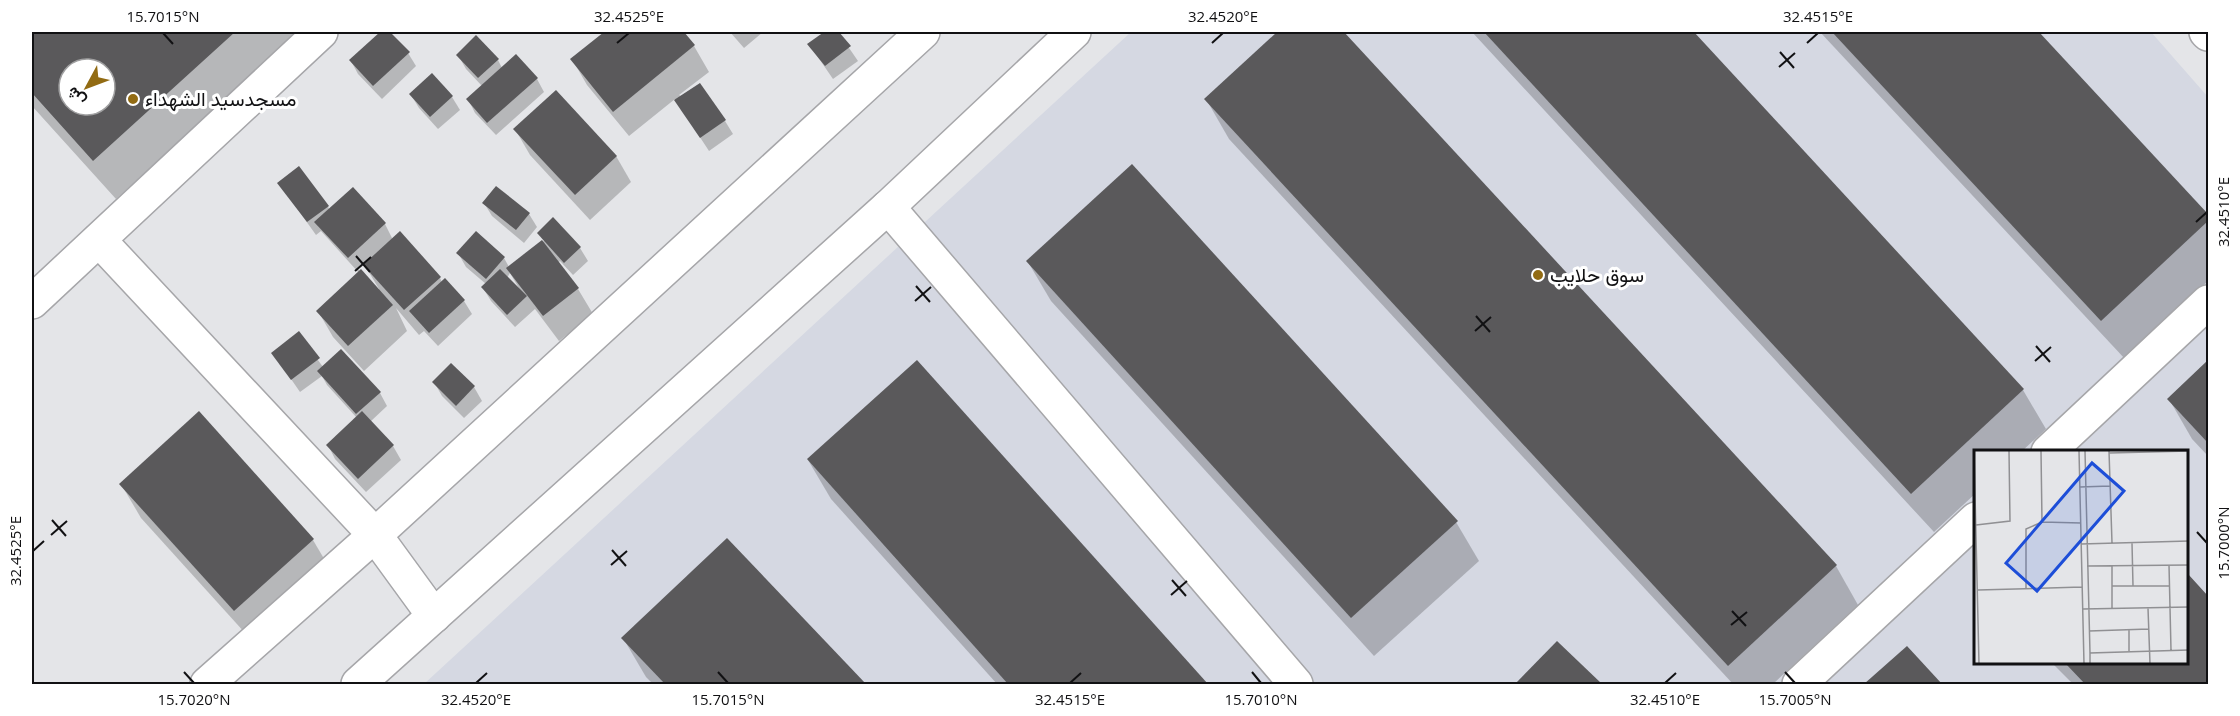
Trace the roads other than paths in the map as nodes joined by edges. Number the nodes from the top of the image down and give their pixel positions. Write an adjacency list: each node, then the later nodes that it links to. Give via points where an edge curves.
1 (321, 32): 5 (street)
2 (923, 32): 10 (street)
3 (1074, 32): 4 (street)
4 (888, 207): 11 (street); 14 (street)
5 (99, 240): 6 (street); 10 (street)
6 (32, 302)
7 (2208, 302): 8 (street)
8 (2050, 450)
9 (1974, 521): 15 (street)
10 (375, 535): 11 (street); 12 (street)
11 (434, 616): 13 (street)
12 (207, 684)
13 (358, 684)
14 (1296, 684)
15 (1799, 684)

